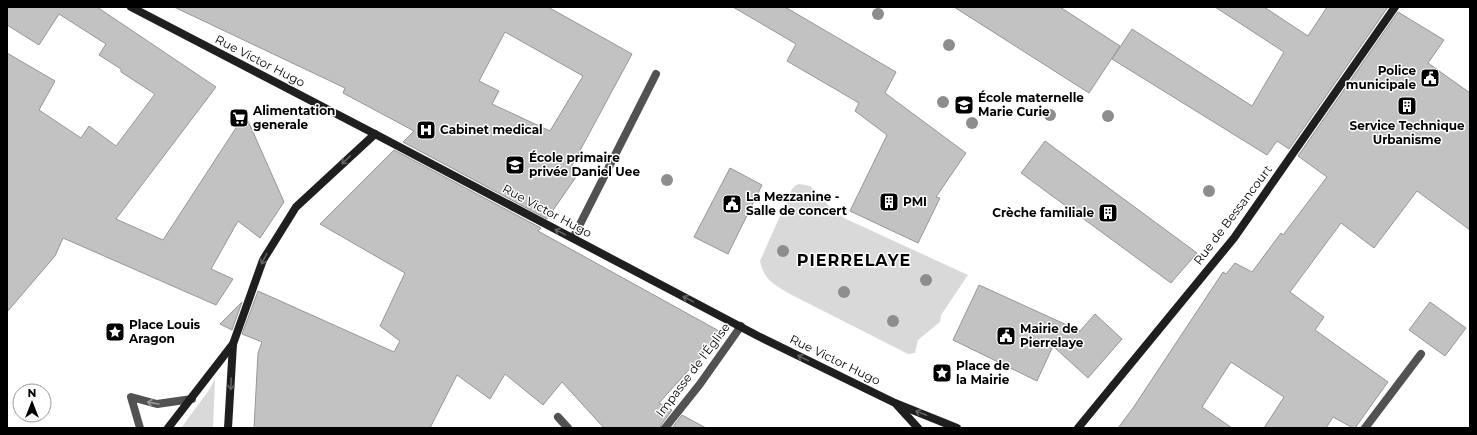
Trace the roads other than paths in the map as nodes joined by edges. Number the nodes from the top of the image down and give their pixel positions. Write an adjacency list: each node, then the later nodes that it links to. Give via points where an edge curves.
1 (131, 7): 4 (street, Rue Victor Hugo)
2 (1395, 7): 19 (street, Rue de Bessancourt, via 1234,238)
3 (656, 74): 5 (lane)
4 (375, 134): 5 (street, Rue Victor Hugo, one-way to 4); 7 (street, one-way to 7, via 296,207 263,260)
5 (573, 238): 6 (street, Rue Victor Hugo, one-way to 5)
6 (741, 326): 10 (street, Rue Victor Hugo, one-way to 6); 16 (lane, Impasse de l'Église, via 700,384)
7 (234, 344): 9 (street); 14 (street, one-way to 14)
8 (1421, 354): 20 (lane)
9 (192, 398): 12 (lane, one-way to 12, via 157,404 131,398); 13 (street)
10 (895, 403): 17 (street); 18 (street, Rue Victor Hugo, one-way to 10)
11 (558, 417): 15 (lane)
12 (140, 428)
13 (168, 428)
14 (228, 428)
15 (568, 428)
16 (664, 428)
17 (918, 428)
18 (957, 428)
19 (1078, 428)
20 (1365, 428)

